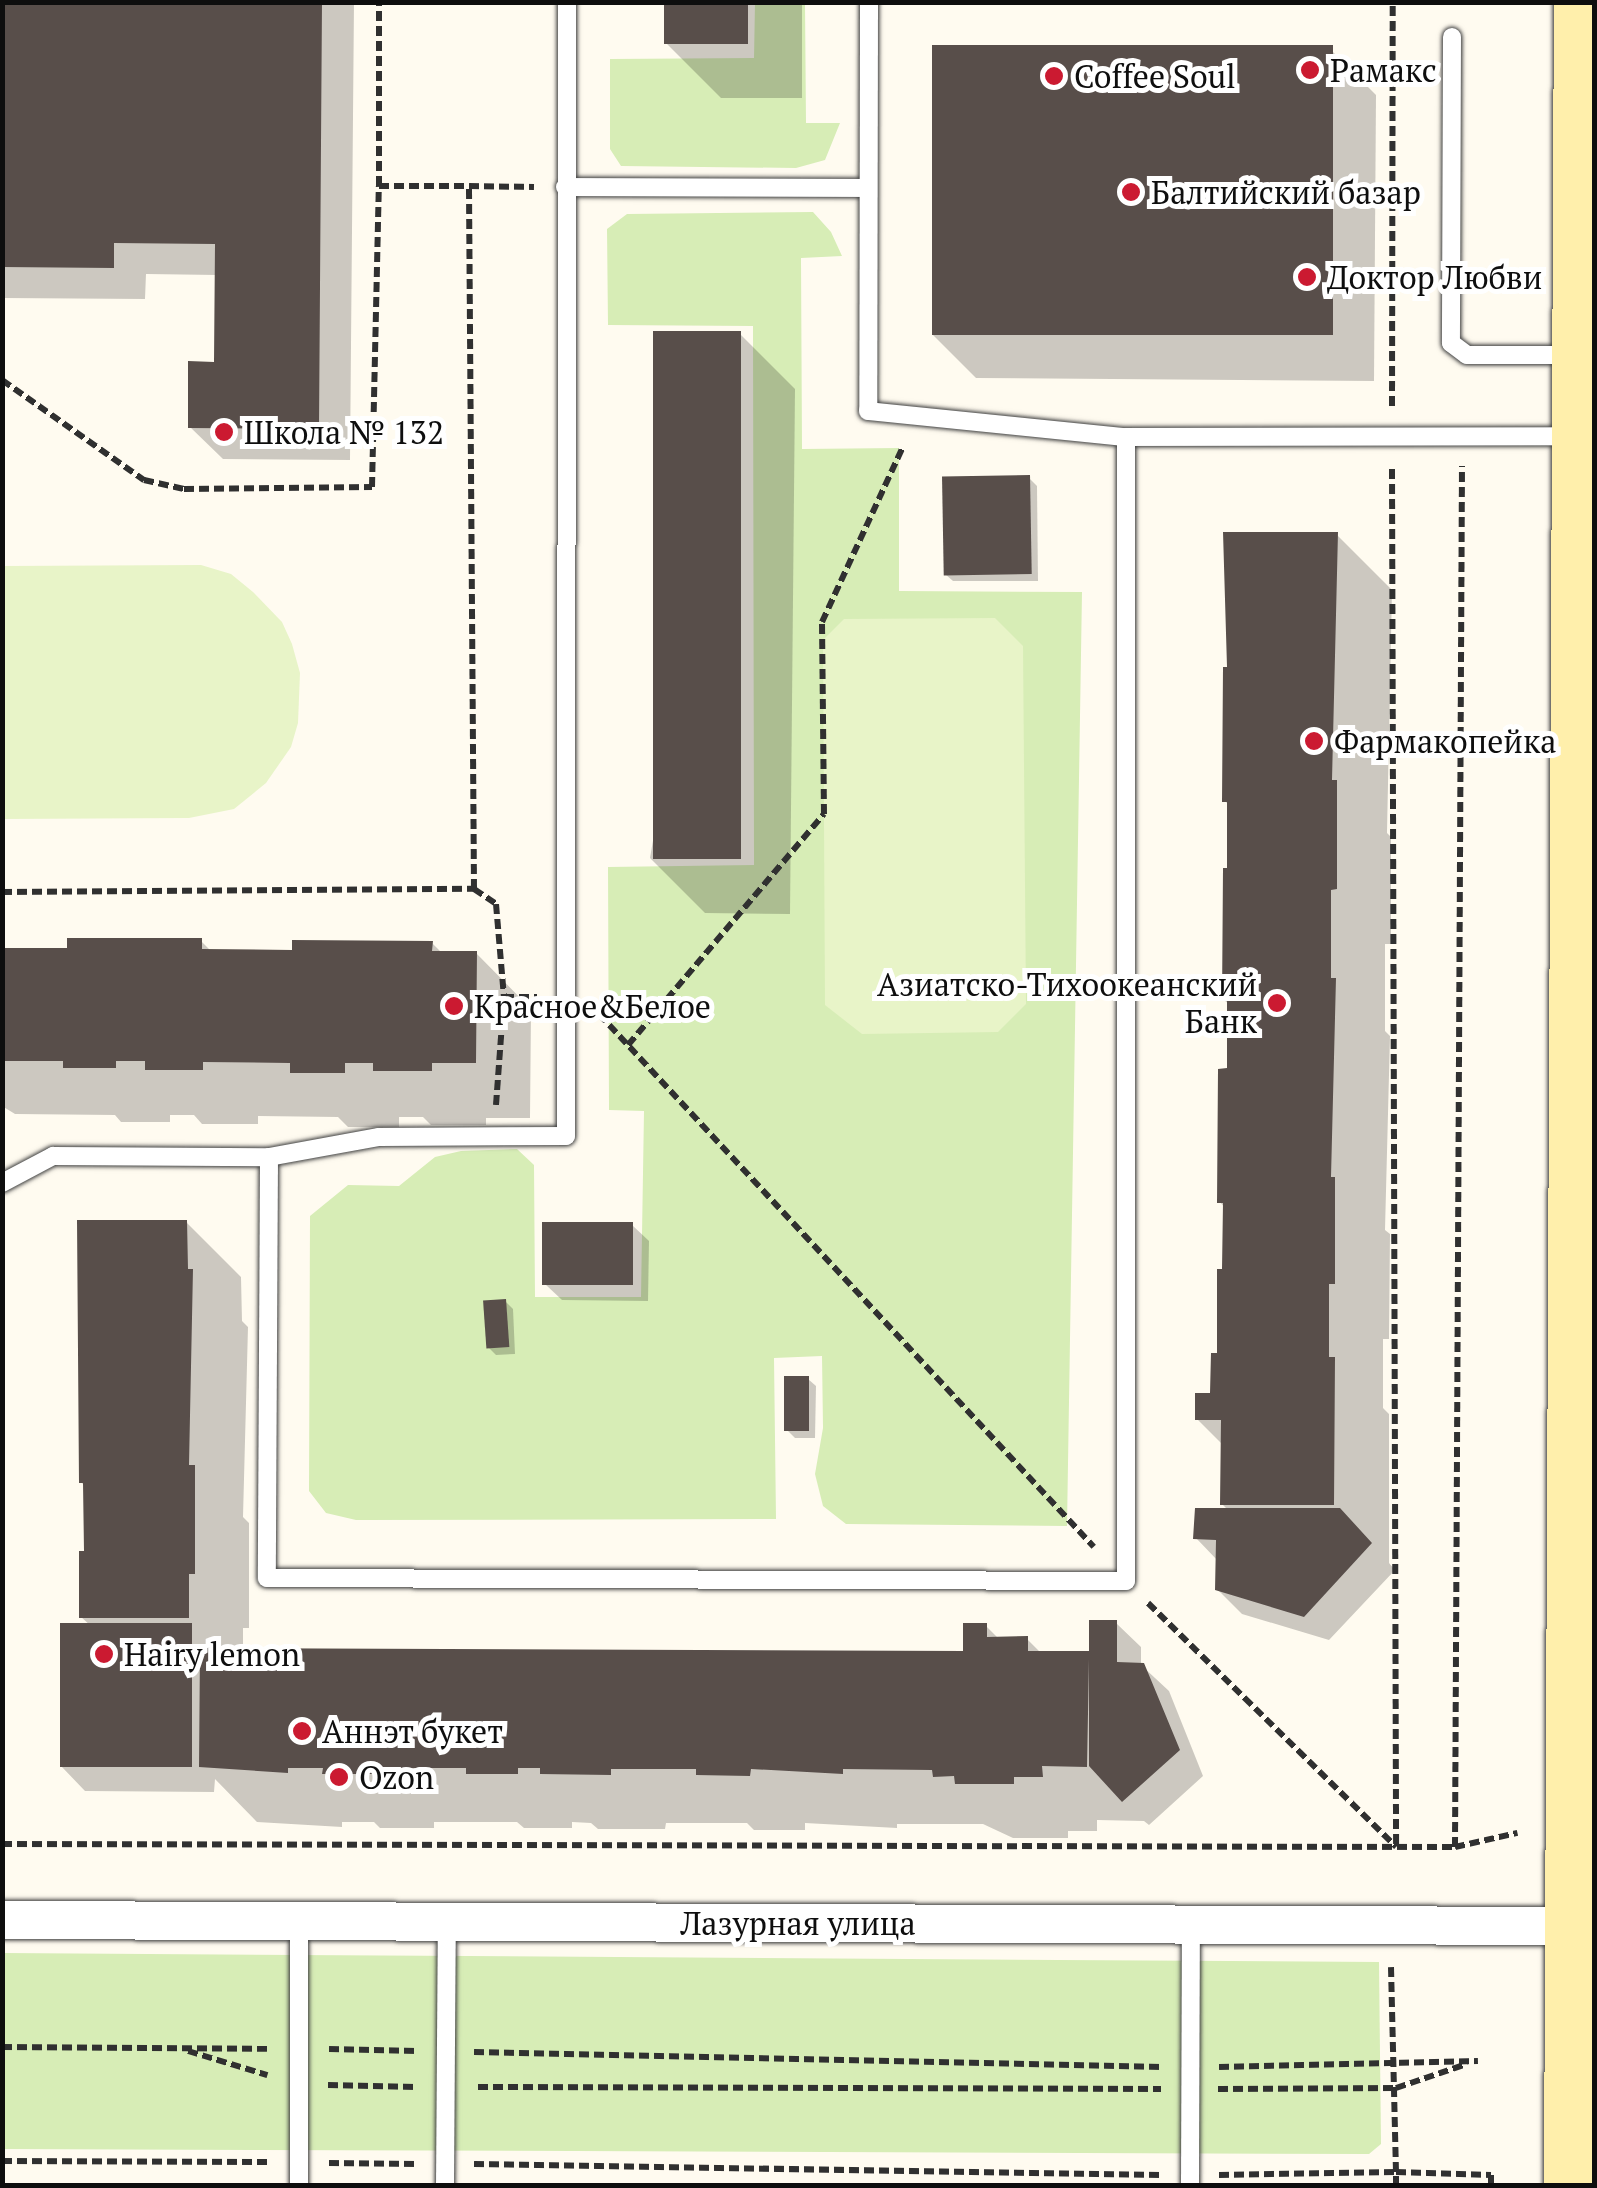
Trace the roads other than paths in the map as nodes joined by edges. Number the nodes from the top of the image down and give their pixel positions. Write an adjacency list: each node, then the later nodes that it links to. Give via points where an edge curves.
1 (567, 2): 5 (lane)
2 (869, 2): 6 (lane)
3 (1580, 2): 7 (main road)
4 (1452, 37): 7 (lane, via 1451,342 1467,355)
5 (565, 188): 6 (lane); 10 (lane, via 566,1136 379,1136)
6 (868, 188): 8 (lane, via 868,411)
7 (1579, 355): 9 (main road)
8 (1126, 438): 9 (lane, via 1462,436); 10 (lane, via 1126,1581 268,1578)
9 (1584, 457): 12 (main road)
10 (269, 1157): 11 (lane, via 52,1156)
11 (2, 1184)
12 (1584, 1259): 13 (main road)
13 (1584, 1471): 18 (main road)
14 (2, 1920): 15 (street, Лазурная улица)
15 (299, 1921): 16 (street, Лазурная улица); 20 (lane)
16 (447, 1922): 17 (street, Лазурная улица); 21 (lane)
17 (1191, 1925): 18 (street, Лазурная улица); 19 (lane)
18 (1584, 1926): 22 (main road)
19 (1190, 2181)
20 (298, 2186)
21 (444, 2186)
22 (1570, 2186)

